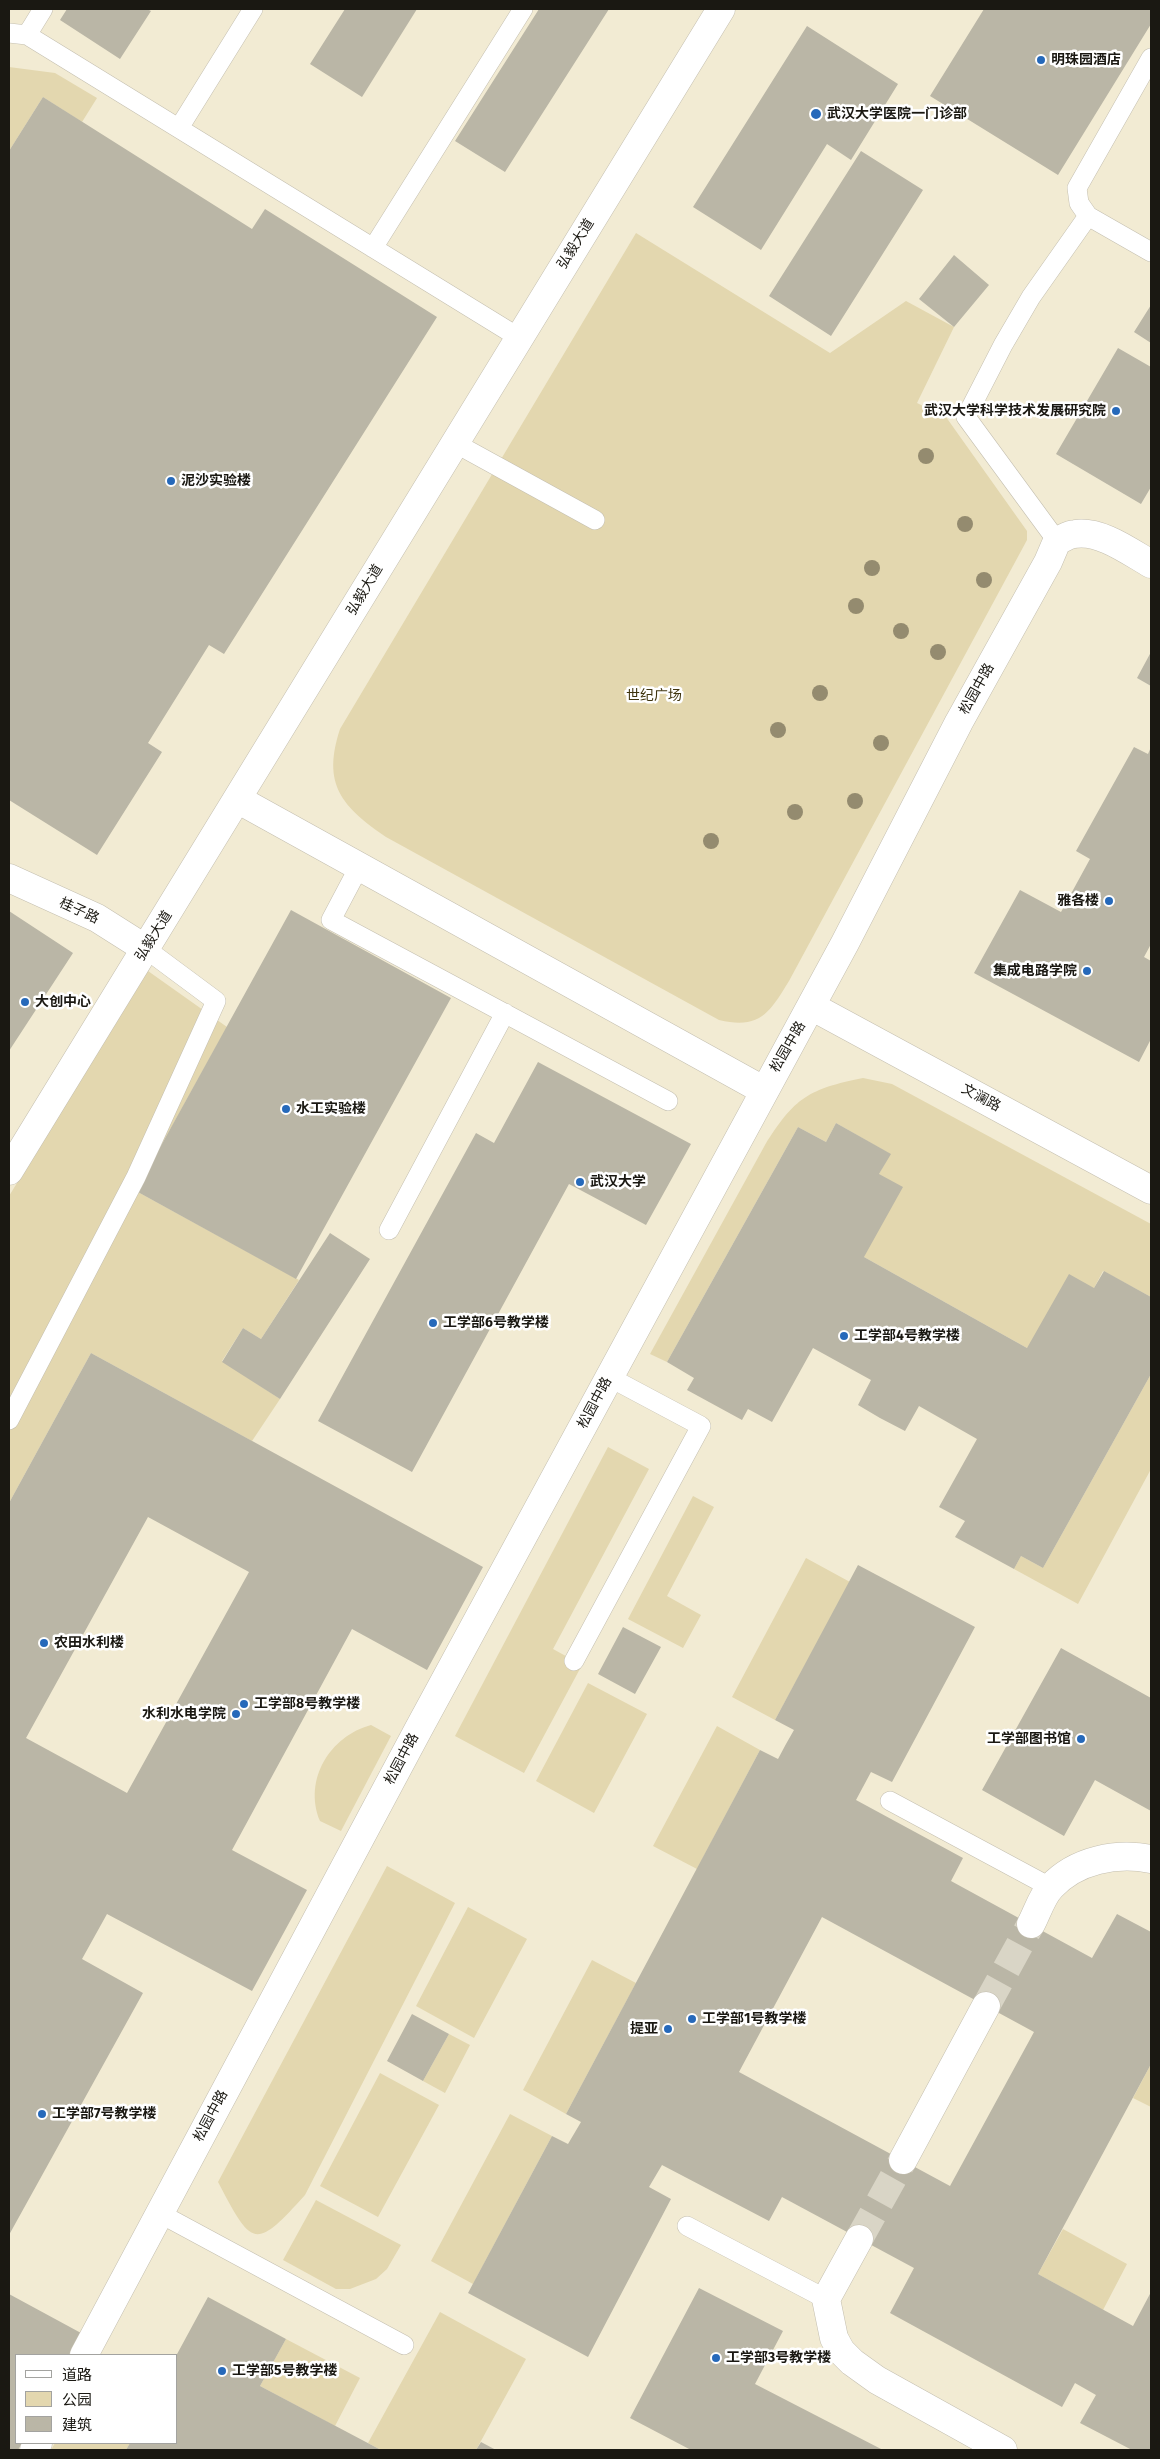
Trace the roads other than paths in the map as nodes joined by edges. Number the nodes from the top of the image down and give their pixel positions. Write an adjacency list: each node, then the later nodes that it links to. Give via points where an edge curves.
1 (43, 9): 5 (lane)
2 (253, 9): 7 (lane)
3 (523, 9): 9 (lane)
4 (721, 9): 11 (street, 弘毅大道)
5 (18, 34): 7 (lane)
6 (1151, 58): 8 (lane, via 1077,188 1079,203)
7 (179, 128): 9 (lane)
8 (1088, 216): 10 (lane); 14 (lane, via 1031,297 966,416)
9 (373, 248): 11 (lane)
10 (1151, 252)
11 (518, 337): 12 (street, 弘毅大道)
12 (453, 442): 13 (lane); 16 (street, 弘毅大道)
13 (595, 520)
14 (1057, 541): 15 (street, via 1074,534 1089,534); 20 (street, 松园中路)
15 (1151, 564)
16 (239, 800): 17 (street); 19 (street, 弘毅大道)
17 (360, 867): 21 (lane, via 331,920); 22 (street)
18 (9, 878): 19 (street, 桂子路, via 97,918)
19 (146, 949): 24 (street, 弘毅大道); 28 (lane, via 216,1001 136,1177)
20 (811, 1006): 22 (street, 松园中路); 25 (street, 文澜路)
21 (504, 1013): 23 (lane); 26 (lane)
22 (763, 1090): 27 (street, 松园中路)
23 (668, 1101)
24 (9, 1171)
25 (1151, 1190)
26 (389, 1230)
27 (610, 1377): 29 (lane, via 701,1426); 36 (street, 松园中路)
28 (9, 1420)
29 (574, 1661)
30 (890, 1801): 32 (lane)
31 (1151, 1859): 32 (street, via 1135,1856 1092,1861)
32 (1050, 1887): 33 (street)
33 (1031, 1924)
34 (986, 2006): 35 (street)
35 (903, 2160)
36 (160, 2213): 40 (lane); 41 (street, 松园中路)
37 (687, 2226): 39 (lane)
38 (859, 2239): 39 (street)
39 (826, 2299): 42 (street, via 834,2338 852,2362)
40 (404, 2345)
41 (85, 2354)
42 (1003, 2450)

